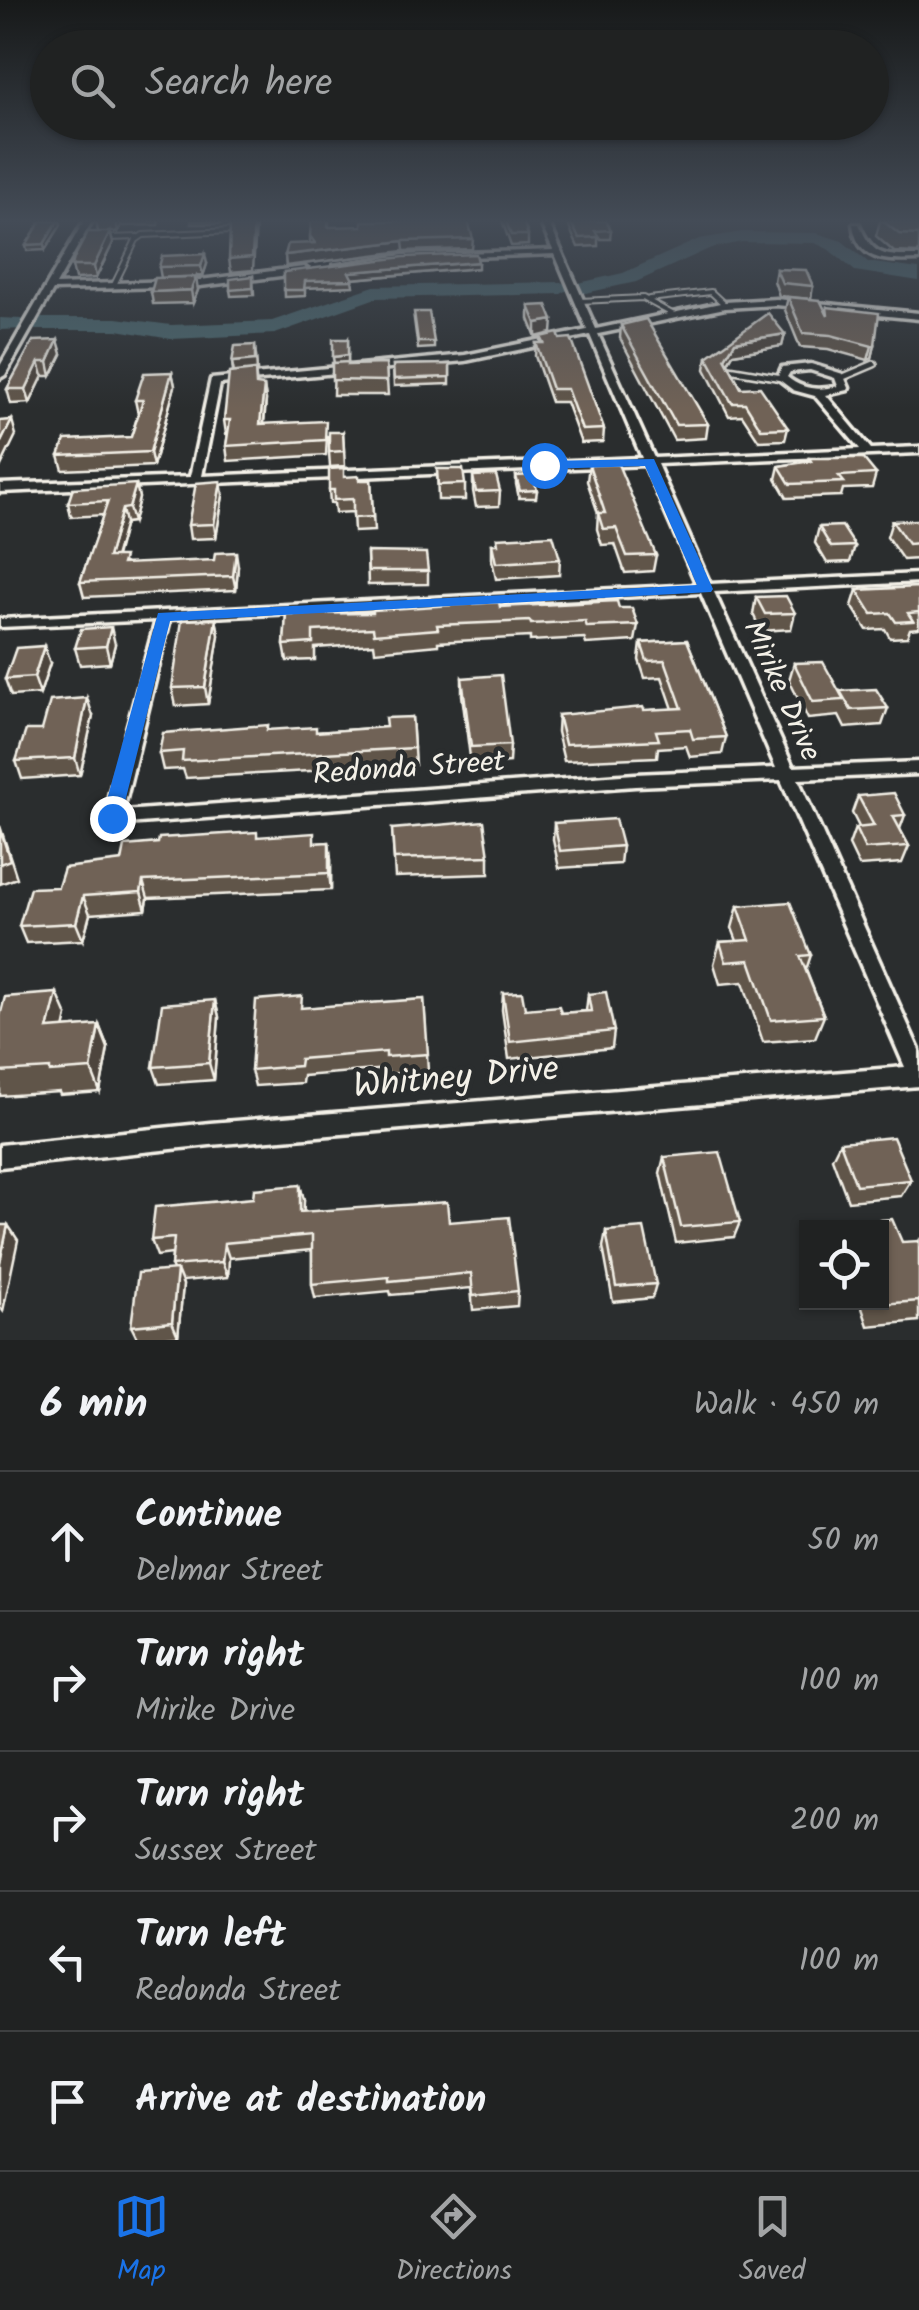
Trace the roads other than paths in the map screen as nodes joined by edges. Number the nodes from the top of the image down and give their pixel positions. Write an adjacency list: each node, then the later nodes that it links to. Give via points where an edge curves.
1 (52, 284): 5 (street)
2 (185, 284): 4 (street)
3 (572, 284): 7 (street, Mirike Drive)
4 (114, 286): 5 (street)
5 (49, 288): 14 (street)
6 (649, 299): 7 (lane); 8 (lane, via 711,292); 9 (lane)
7 (580, 301): 11 (street, Mirike Drive)
8 (725, 305): 9 (street); 10 (street, via 776,302)
9 (674, 315): 11 (street)
10 (919, 316)
11 (594, 332): 20 (street, Mirike Drive); 21 (street, via 465,358 215,381)
12 (874, 364): 16 (lane)
13 (729, 369): 15 (lane)
14 (0, 375)
15 (782, 378): 16 (street, via 786,370 810,367); 17 (street)
16 (841, 378): 17 (street, via 844,388)
17 (820, 395): 19 (street)
18 (919, 450): 19 (street)
19 (868, 452): 20 (street)
20 (650, 462): 21 (street); 24 (street, Mirike Drive)
21 (195, 480): 22 (street)
22 (0, 488)
23 (919, 578): 24 (street)
24 (706, 589): 25 (street); 28 (street, Mirike Drive)
25 (164, 616): 26 (street); 28 (street, Redonda Street, via 112,818)
26 (0, 623)
27 (919, 768): 28 (street, Redonda Street)
28 (788, 774): 29 (street, Mirike Drive)
29 (919, 1076): 30 (street, Whitney Drive)
30 (0, 1156)

